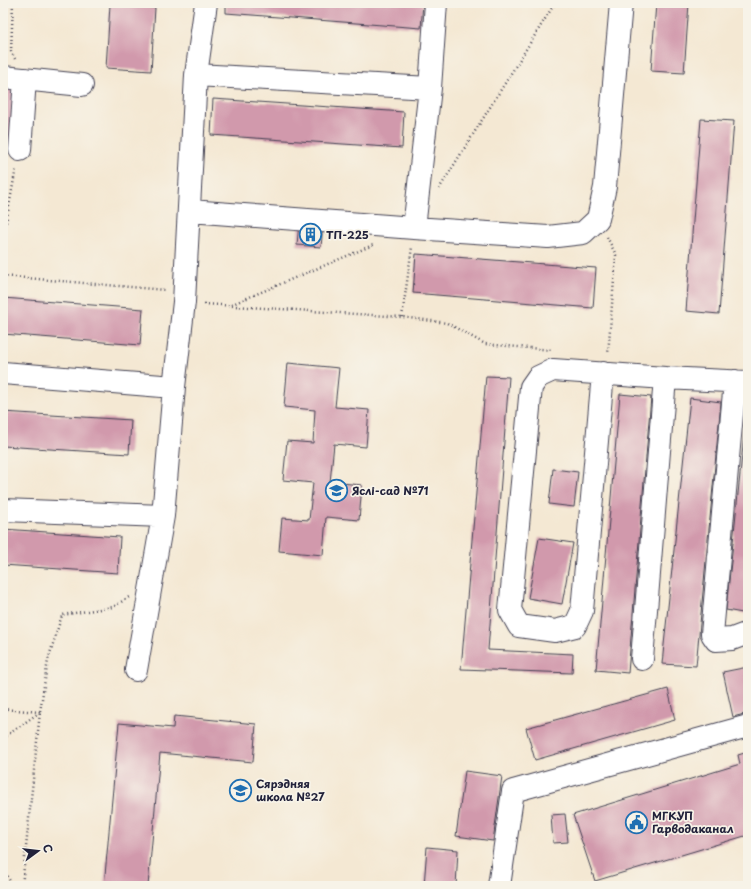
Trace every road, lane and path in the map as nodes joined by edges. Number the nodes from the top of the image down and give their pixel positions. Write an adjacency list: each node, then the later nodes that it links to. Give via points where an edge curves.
1 (13, 3): 8 (path, via 11,51)
2 (206, 3): 6 (lane)
3 (436, 3): 10 (lane)
4 (555, 3): 12 (path)
5 (621, 3): 14 (lane, via 605,187)
6 (196, 75): 10 (lane); 13 (lane)
7 (3, 77): 8 (lane)
8 (25, 79): 9 (lane); 11 (lane)
9 (82, 85)
10 (430, 88): 16 (lane)
11 (20, 150): 15 (path, via 6,223)
12 (435, 196)
13 (190, 211): 16 (lane); 19 (lane)
14 (598, 219): 16 (lane, via 583,233 548,237); 24 (path, via 616,255)
15 (3, 225)
16 (414, 228): 21 (path)
17 (378, 243): 20 (path)
18 (3, 276): 19 (path)
19 (185, 297): 20 (path); 28 (lane)
20 (226, 306): 21 (path)
21 (402, 317): 22 (path, via 447,323 484,344)
22 (554, 350)
23 (615, 355): 24 (path)
24 (603, 360): 24 (lane, via 553,370 538,377 531,387 510,610 519,626 555,631 575,626 582,610); 26 (lane)
25 (3, 373): 28 (lane)
26 (665, 378): 27 (lane); 33 (lane)
27 (741, 382): 32 (lane, via 712,634 716,640 732,639)
28 (174, 388): 30 (lane)
29 (3, 510): 30 (lane)
30 (163, 516): 31 (lane)
31 (153, 582): 34 (lane); 36 (path, via 112,607 62,615 48,660)
32 (748, 633)
33 (642, 659)
34 (136, 670)
35 (3, 709): 36 (path)
36 (40, 712): 38 (path); 41 (path)
37 (748, 726): 42 (lane, via 513,792)
38 (3, 738)
39 (3, 869): 40 (path)
40 (13, 886)
41 (22, 886)
42 (499, 886)

